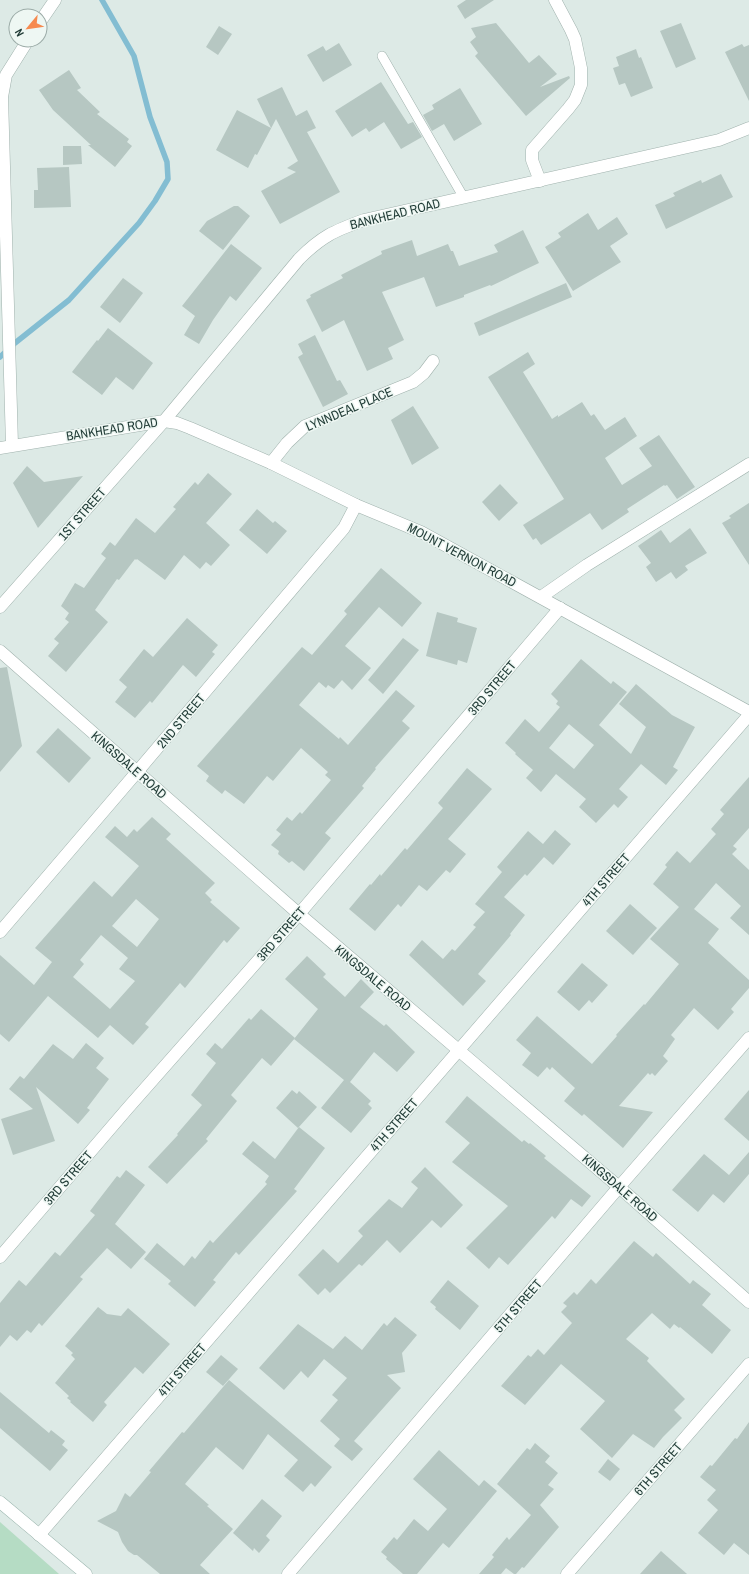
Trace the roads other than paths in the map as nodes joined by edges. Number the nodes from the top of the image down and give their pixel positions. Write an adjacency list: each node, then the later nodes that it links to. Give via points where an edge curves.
1 (55, 0): 3 (street)
2 (555, 0): 8 (street, via 572,30 582,77 575,100 532,150 532,160)
3 (48, 10)
4 (23, 48): 7 (street, via 6,75 2,97)
5 (382, 56): 9 (lane)
6 (749, 128): 8 (street, BANKHEAD ROAD, via 719,140)
7 (3, 178): 10 (street)
8 (540, 181): 9 (street, BANKHEAD ROAD)
9 (464, 198): 12 (street, BANKHEAD ROAD, via 364,220 329,234 314,244)
10 (3, 205): 13 (street)
11 (433, 361): 15 (street, LYNNDEAL PLACE, via 413,382 305,426 287,442)
12 (164, 420): 13 (street, BANKHEAD ROAD); 15 (street, MOUNT VERNON ROAD, via 190,428); 19 (street, 1ST STREET)
13 (12, 445): 14 (street, BANKHEAD ROAD)
14 (0, 448)
15 (270, 464): 17 (street, MOUNT VERNON ROAD)
16 (749, 464): 18 (street, via 587,565)
17 (356, 505): 18 (street, MOUNT VERNON ROAD, via 421,532); 23 (street, 2ND STREET, via 344,528)
18 (541, 598): 20 (street, MOUNT VERNON ROAD)
19 (0, 607)
20 (560, 608): 22 (street, MOUNT VERNON ROAD); 24 (street, 3RD STREET)
21 (0, 651): 23 (street, KINGSDALE ROAD)
22 (749, 713): 27 (street, 4TH STREET)
23 (137, 772): 24 (street, KINGSDALE ROAD); 25 (street, 2ND STREET)
24 (298, 914): 27 (street, KINGSDALE ROAD); 29 (street, 3RD STREET)
25 (0, 932)
26 (749, 1038): 28 (street, 5TH STREET)
27 (459, 1050): 28 (street, KINGSDALE ROAD); 33 (street, 4TH STREET)
28 (619, 1187): 30 (street, KINGSDALE ROAD); 35 (street, 5TH STREET)
29 (0, 1257)
30 (749, 1302)
31 (749, 1364): 36 (street, 6TH STREET)
32 (0, 1502): 33 (street)
33 (39, 1535): 34 (street)
34 (86, 1574)
35 (288, 1574)
36 (567, 1574)

